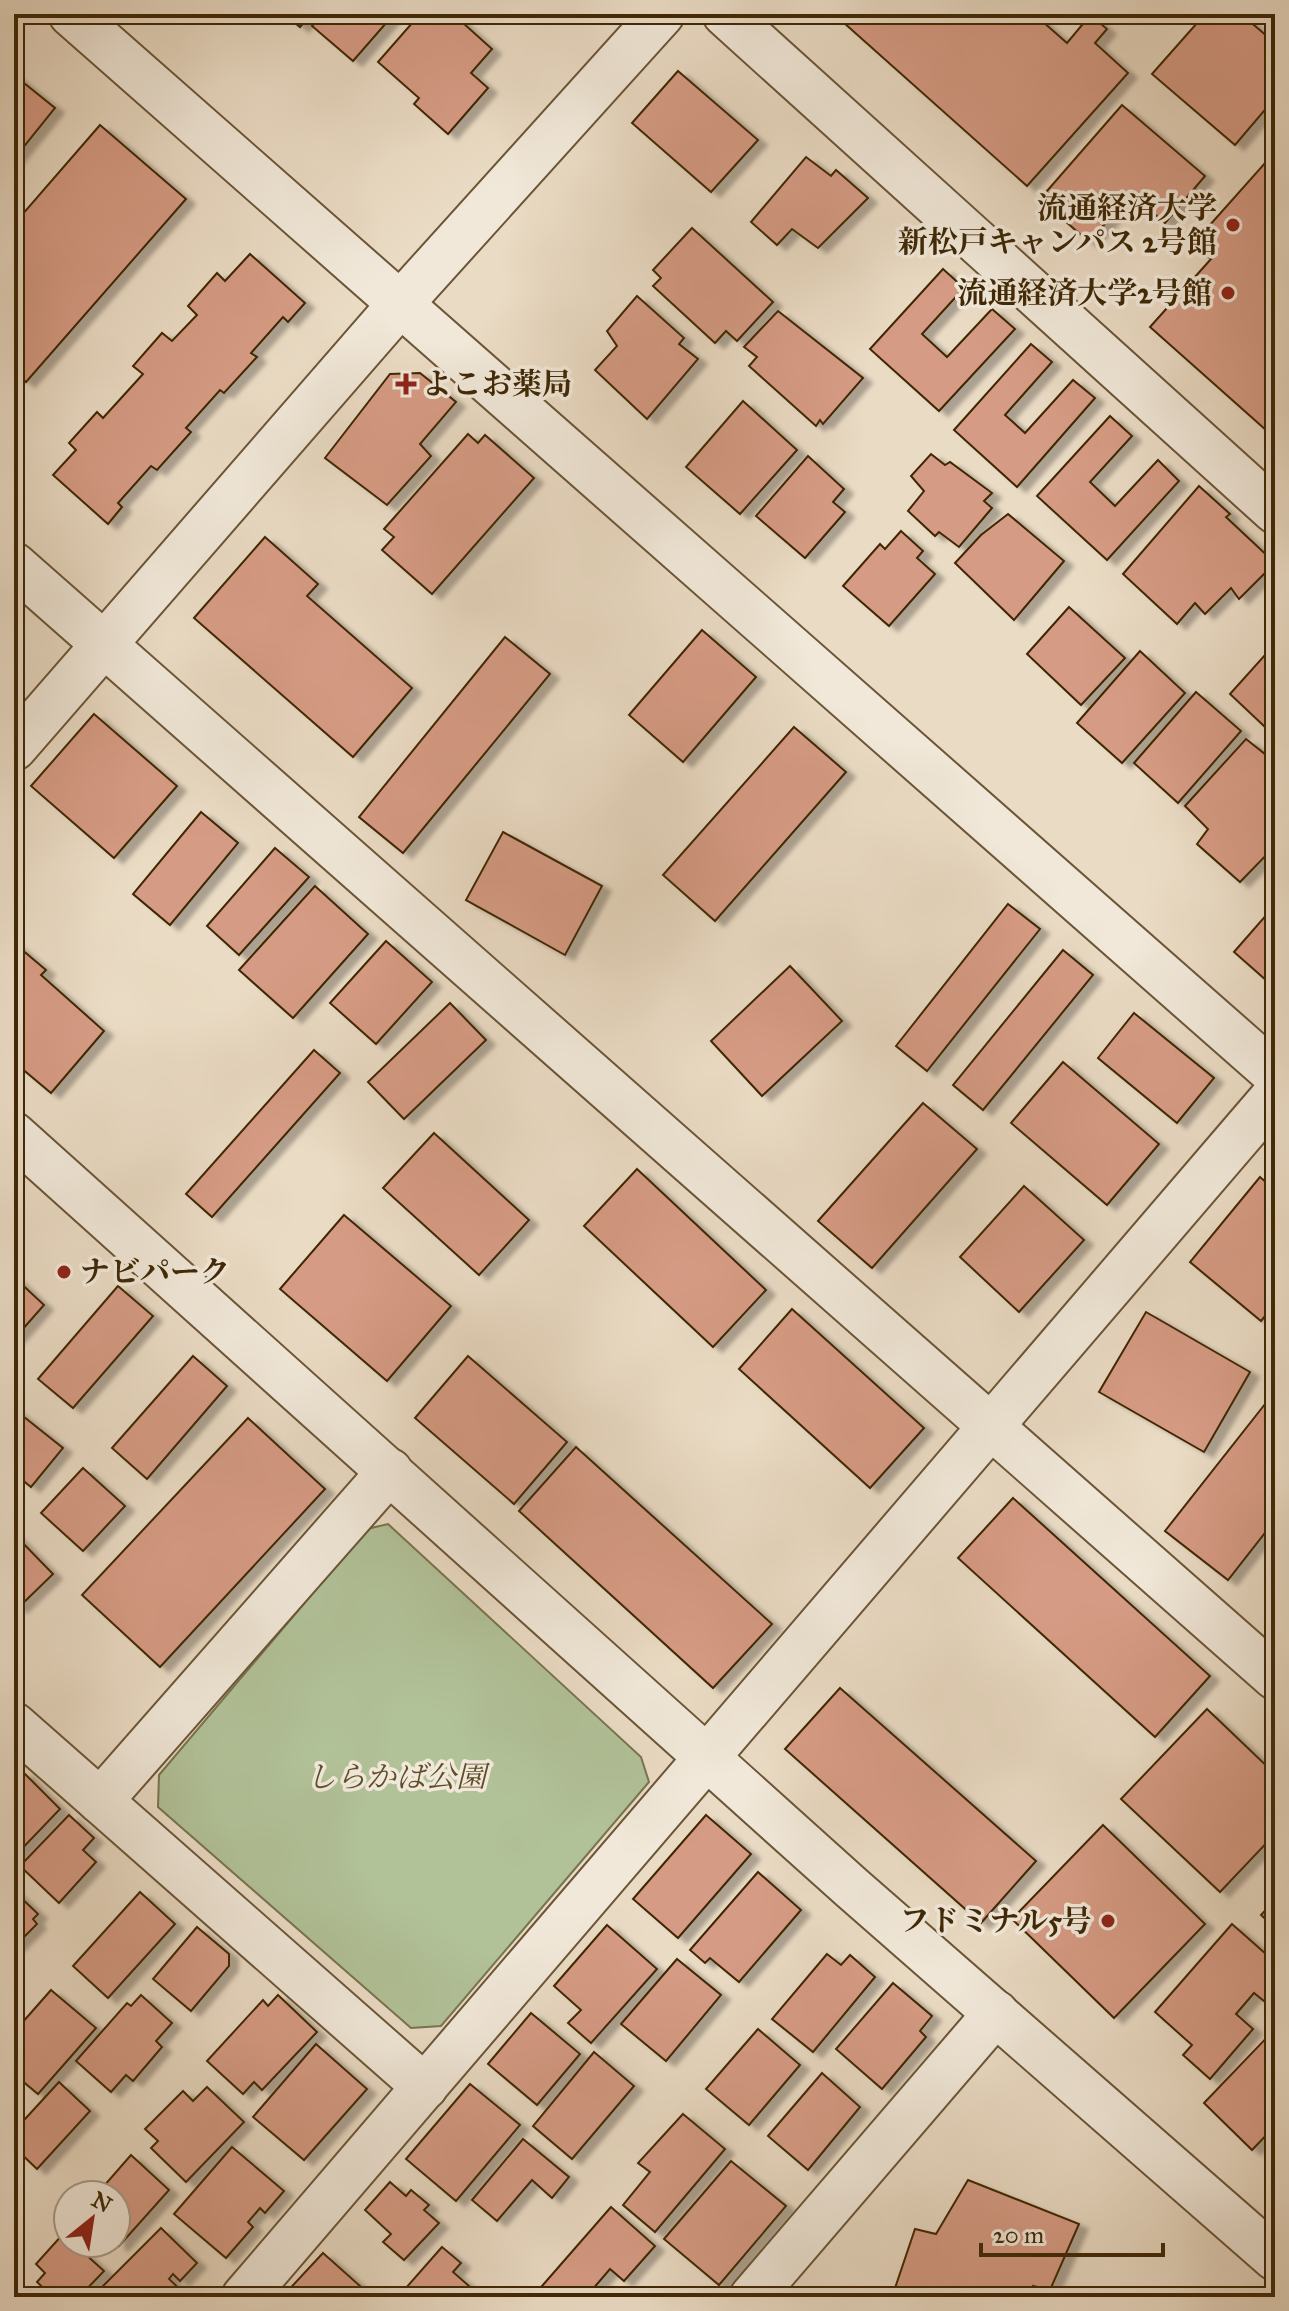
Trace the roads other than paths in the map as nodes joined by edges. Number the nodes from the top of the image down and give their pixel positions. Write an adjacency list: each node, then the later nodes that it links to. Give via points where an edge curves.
1 (71, 14): 4 (street)
2 (662, 14): 4 (street)
3 (725, 14): 5 (street)
4 (401, 303): 7 (street); 9 (street)
5 (1275, 511)
6 (14, 565): 7 (street)
7 (104, 644): 8 (street); 12 (street)
8 (14, 748)
9 (1275, 1074)
10 (1275, 1095): 12 (street)
11 (14, 1135): 13 (street)
12 (991, 1426): 14 (street); 16 (street)
13 (390, 1471): 16 (street); 17 (street)
14 (1275, 1677)
15 (14, 1725): 17 (street)
16 (708, 1756): 18 (street); 19 (street)
17 (100, 1801): 19 (street)
18 (996, 2013): 20 (street); 22 (street)
19 (425, 2087): 21 (street)
20 (1275, 2258)
21 (244, 2297)
22 (752, 2297)

